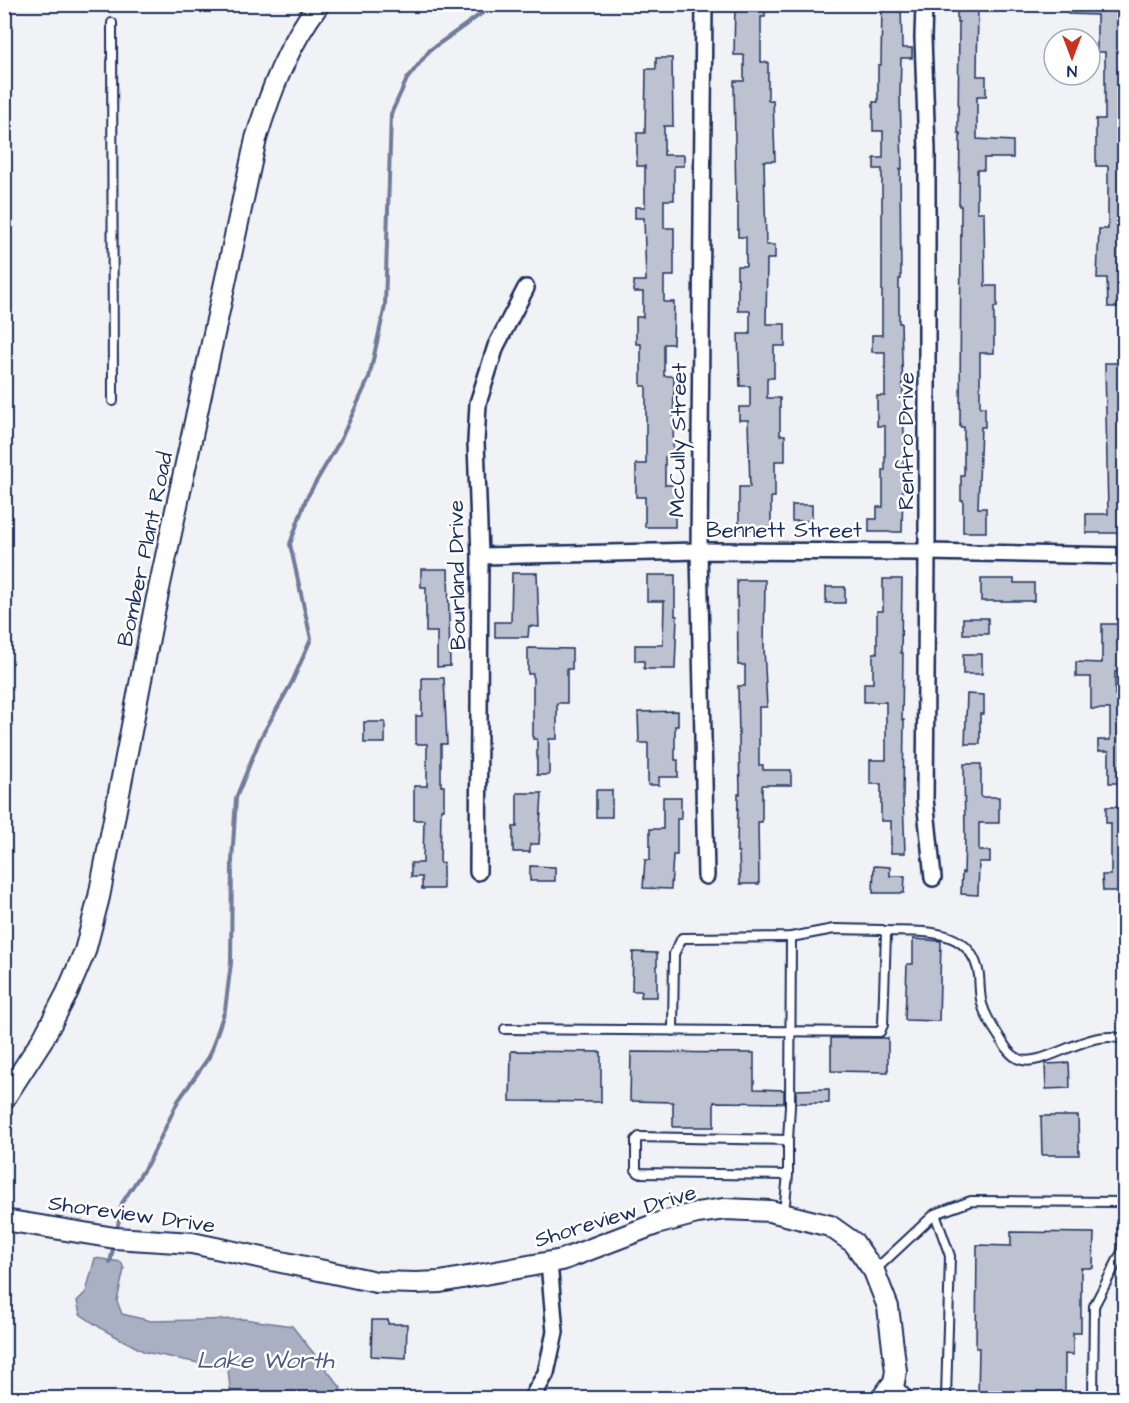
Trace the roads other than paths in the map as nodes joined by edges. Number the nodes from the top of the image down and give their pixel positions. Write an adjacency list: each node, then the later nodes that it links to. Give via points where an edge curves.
1 (319, 4): 20 (street, Bomber Plant Road, via 288,52 256,139 85,951 44,1037)
2 (704, 4): 7 (street, McCully Street)
3 (924, 4): 8 (street, Renfro Drive)
4 (112, 23): 6 (lane)
5 (526, 288): 9 (street, Bourland Drive, via 496,346 478,403)
6 (112, 401)
7 (699, 551): 8 (street, Bennett Street); 9 (street, Bennett Street); 12 (street, McCully Street)
8 (927, 552): 10 (street, Bennett Street); 13 (street, Renfro Drive, via 925,799)
9 (480, 556): 11 (street, Bourland Drive)
10 (1125, 556)
11 (478, 872)
12 (706, 876)
13 (933, 878)
14 (885, 931): 15 (lane, via 834,929); 18 (lane, via 882,1030); 19 (lane, via 936,932 965,947 974,958 988,1020 1009,1053 1024,1061 1102,1038)
15 (791, 937): 17 (lane, via 682,938 674,954); 18 (lane)
16 (505, 1029): 17 (lane)
17 (673, 1031): 18 (lane)
18 (790, 1032): 21 (lane)
19 (1125, 1040)
20 (4, 1099)
21 (788, 1140): 22 (lane); 22 (lane, via 636,1140 639,1173)
22 (788, 1175): 25 (lane)
23 (1125, 1202): 26 (lane, via 971,1201)
24 (1125, 1210): 35 (lane, via 1124,1248 1094,1306)
25 (783, 1214): 28 (street, Shoreview Drive, via 725,1209 697,1213); 29 (street, Shoreview Drive, via 830,1226 854,1243)
26 (935, 1214): 29 (lane); 34 (lane, via 950,1256)
27 (4, 1220): 28 (street, Shoreview Drive, via 115,1238 192,1243 376,1282 440,1282)
28 (549, 1262): 31 (street, via 555,1332 546,1372)
29 (874, 1271): 30 (street, Shoreview Drive, via 888,1307)
30 (894, 1382): 32 (street); 33 (lane)
31 (532, 1398)
32 (882, 1398)
33 (910, 1398)
34 (946, 1398)
35 (1093, 1398)

